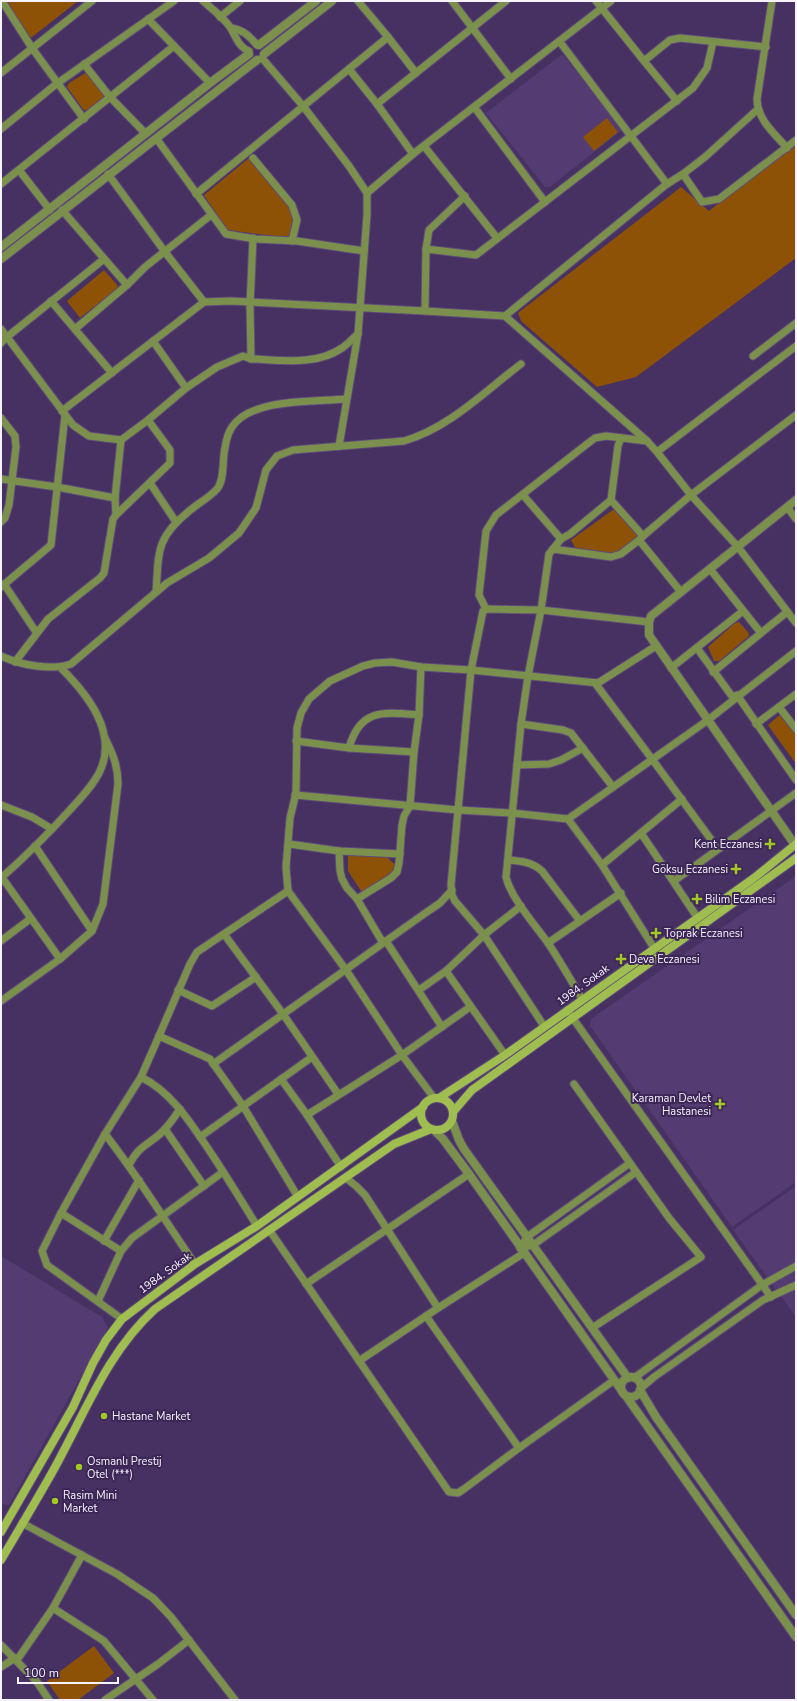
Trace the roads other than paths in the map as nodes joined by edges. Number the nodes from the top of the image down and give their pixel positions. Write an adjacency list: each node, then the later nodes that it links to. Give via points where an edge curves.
1 (2, 1): 27 (street)
2 (92, 1): 27 (street)
3 (160, 1): 15 (street)
4 (174, 1): 15 (street)
5 (203, 1): 17 (street)
6 (240, 1): 17 (street)
7 (316, 1): 24 (street)
8 (332, 1): 29 (street)
9 (358, 1): 21 (street)
10 (452, 1): 20 (street)
11 (506, 1): 20 (street)
12 (596, 1): 16 (street)
13 (611, 1): 16 (street)
14 (772, 1): 26 (street)
15 (165, 8): 18 (street)
16 (601, 8): 22 (street); 30 (street)
17 (220, 17): 19 (street)
18 (148, 19): 25 (street); 31 (street)
19 (231, 28): 24 (street, via 248,34); 28 (street, via 233,36)
20 (473, 28): 34 (street); 35 (street)
21 (388, 37): 32 (street); 34 (street)
22 (560, 42): 35 (street); 47 (street)
23 (713, 42): 26 (street); 30 (street, via 680,38 670,40); 39 (street, via 707,68 693,88)
24 (258, 45): 28 (street, via 252,46); 29 (street, via 263,49)
25 (174, 46): 37 (street); 38 (street)
26 (766, 47): 43 (street, via 756,99)
27 (32, 48): 33 (street); 36 (street)
28 (249, 52): 29 (street, via 252,58); 37 (street)
29 (261, 57): 41 (street); 48 (street)
30 (644, 61): 39 (street)
31 (84, 64): 36 (street); 38 (street)
32 (349, 69): 40 (street); 41 (street)
33 (1, 73)
34 (416, 73): 40 (street)
35 (511, 79): 42 (street)
36 (58, 83): 44 (street); 45 (street)
37 (210, 83): 46 (street)
38 (110, 97): 44 (street); 46 (street)
39 (677, 101): 47 (street)
40 (377, 104): 52 (street)
41 (303, 106): 59 (street); 60 (street)
42 (475, 108): 50 (street); 62 (street)
43 (758, 109): 51 (street, via 766,124); 56 (street)
44 (84, 119): 54 (street)
45 (1, 129)
46 (145, 133): 63 (street)
47 (630, 136): 57 (street); 62 (street)
48 (156, 138): 55 (street); 60 (street)
49 (796, 140): 51 (street)
50 (424, 146): 52 (street); 61 (street)
51 (786, 148): 56 (street, via 719,199 702,202)
52 (414, 154): 59 (street)
53 (253, 158): 68 (street, via 292,204 297,220)
54 (19, 170): 58 (street); 63 (street)
55 (108, 174): 64 (street); 72 (street)
56 (683, 174): 57 (street)
57 (668, 183): 81 (street)
58 (1, 184)
59 (367, 193): 71 (street)
60 (196, 194): 65 (street)
61 (465, 196): 67 (street); 70 (street, via 429,230)
62 (545, 202): 67 (street)
63 (50, 210): 69 (street)
64 (62, 210): 73 (street); 74 (street)
65 (211, 215): 66 (street, via 226,234); 72 (street)
66 (253, 238): 68 (street); 78 (street)
67 (497, 238): 70 (street, via 476,255)
68 (292, 241): 71 (street)
69 (1, 246)
70 (426, 249): 80 (street)
71 (364, 251): 79 (street)
72 (165, 252): 75 (street); 77 (street)
73 (1, 259)
74 (104, 259): 75 (street); 76 (street)
75 (127, 285): 84 (street)
76 (51, 301): 84 (street); 86 (street)
77 (204, 302): 78 (street); 87 (street)
78 (250, 302): 79 (street); 91 (street)
79 (360, 308): 80 (street); 85 (street)
80 (424, 311): 81 (street)
81 (505, 316): 102 (street)
82 (796, 323): 90 (street)
83 (1, 328): 86 (street)
84 (75, 329): 93 (street)
85 (358, 334): 91 (street, via 342,348 315,359); 95 (street)
86 (7, 337): 88 (street); 96 (street)
87 (153, 341): 93 (street); 94 (street)
88 (1, 343)
89 (794, 350): 104 (street)
90 (753, 356)
91 (252, 359): 94 (street, via 243,356 217,367)
92 (521, 364): 103 (street, via 453,417 421,436 404,441)
93 (112, 373): 96 (street)
94 (186, 388): 99 (street)
95 (346, 399): 103 (street); 118 (street, via 286,404 260,408 248,413 231,429 224,453 220,484)
96 (64, 413): 101 (street, via 73,425 89,436); 108 (street)
97 (796, 415): 110 (street)
98 (1, 418): 106 (street, via 15,436)
99 (148, 420): 101 (street); 107 (street, via 170,450 171,457 170,463)
100 (621, 438): 102 (street); 109 (street, via 595,438); 112 (street)
101 (121, 440): 111 (street)
102 (647, 441): 104 (street)
103 (338, 446): 125 (street, via 293,450 277,456 266,470 256,508 239,533 209,558)
104 (657, 452): 110 (street)
105 (1, 479): 106 (street)
106 (11, 480): 108 (street); 117 (street, via 9,505)
107 (150, 483): 115 (street); 118 (street)
108 (57, 487): 111 (street); 124 (street, via 51,545)
109 (523, 495): 120 (street); 127 (street, via 496,515 486,531 479,595)
110 (691, 496): 119 (street); 121 (street)
111 (115, 498): 115 (street)
112 (611, 500): 119 (street); 120 (street)
113 (796, 500): 114 (street)
114 (787, 507): 116 (street); 121 (street)
115 (116, 515): 133 (street, via 113,519 104,573)
116 (796, 519)
117 (1, 522)
118 (176, 522): 125 (street, via 162,541)
119 (641, 538): 122 (street, via 621,554 611,557); 126 (street)
120 (561, 539): 122 (street)
121 (738, 547): 123 (street); 130 (street)
122 (553, 549): 128 (street, via 548,559)
123 (710, 569): 126 (street); 129 (street)
124 (3, 585): 133 (street)
125 (156, 592): 141 (street, via 71,664)
126 (681, 592): 131 (street, via 651,616)
127 (486, 609): 128 (street); 143 (street, via 483,611)
128 (541, 610): 131 (street); 145 (street)
129 (743, 611): 134 (street); 136 (street)
130 (787, 612): 132 (street); 134 (street)
131 (649, 622): 135 (street, via 649,635)
132 (796, 623)
133 (36, 632): 139 (street)
134 (761, 633): 144 (street)
135 (656, 646): 142 (street); 146 (street, via 604,680)
136 (698, 648): 142 (street); 144 (street)
137 (796, 651): 148 (street)
138 (1, 656): 139 (street)
139 (15, 662): 141 (street)
140 (421, 667): 143 (street); 150 (street); 156 (street, via 392,662 375,663 330,681 309,699 301,713)
141 (61, 668): 155 (street, via 91,703)
142 (671, 668): 151 (street)
143 (471, 670): 145 (street); 169 (street)
144 (714, 672): 148 (street)
145 (528, 676): 146 (street); 152 (street)
146 (595, 683): 160 (street)
147 (796, 694): 149 (street)
148 (736, 697): 151 (street); 153 (street)
149 (779, 707): 153 (street); 154 (street)
150 (419, 715): 157 (street, via 387,713 368,718 356,728); 159 (street)
151 (708, 720): 160 (street); 170 (street)
152 (521, 724): 158 (street, via 571,733); 161 (street)
153 (756, 724): 162 (street)
154 (796, 729)
155 (105, 738): 173 (street, via 100,772); 194 (street, via 116,759 118,784 103,904)
156 (296, 741): 157 (street); 165 (street)
157 (349, 748): 159 (street)
158 (583, 748): 161 (street, via 549,764); 163 (street)
159 (414, 752): 168 (street)
160 (652, 759): 163 (street); 166 (street)
161 (517, 765): 171 (street)
162 (796, 780)
163 (613, 787): 172 (street)
164 (796, 793): 170 (street)
165 (295, 795): 168 (street); 175 (street, via 290,818)
166 (682, 800): 174 (street); 178 (street)
167 (1, 805): 173 (street, via 32,817)
168 (410, 806): 169 (street); 180 (street, via 402,825)
169 (458, 810): 171 (street); 186 (street)
170 (772, 811): 176 (street); 178 (street)
171 (512, 813): 172 (street); 182 (street)
172 (568, 819): 183 (street)
173 (52, 829): 177 (street)
174 (641, 833): 183 (street); 185 (street)
175 (289, 844): 179 (street); 187 (street, via 286,867)
176 (795, 844): 191 (main road, 1984. Sokak, via 754,878)
177 (35, 846): 184 (street); 194 (street)
178 (718, 849): 185 (street)
179 (339, 851): 180 (street); 189 (street, via 342,879)
180 (400, 854): 189 (street, via 397,872)
181 (796, 858): 212 (main road)
182 (508, 860): 190 (street, via 506,877); 193 (street, via 524,861 542,871)
183 (602, 864): 188 (street)
184 (1, 877): 192 (street)
185 (674, 881): 191 (street)
186 (452, 890): 196 (street, via 455,901); 198 (street, via 440,903)
187 (288, 891): 195 (street); 202 (street)
188 (621, 893): 193 (street); 200 (street)
189 (357, 899): 198 (street)
190 (521, 906): 196 (street); 199 (street)
191 (697, 917): 200 (main road, 1984. Sokak)
192 (30, 919): 197 (street); 201 (street)
193 (580, 921): 199 (street)
194 (92, 931): 201 (street)
195 (224, 934): 204 (street); 205 (street, via 197,952)
196 (484, 935): 203 (street); 213 (street)
197 (1, 941)
198 (385, 942): 202 (street); 206 (street)
199 (548, 943): 207 (street)
200 (654, 948): 207 (main road, 1984. Sokak)
201 (60, 959): 208 (street)
202 (346, 970): 211 (street); 216 (street)
203 (446, 971): 206 (street); 209 (street)
204 (256, 977): 205 (street, via 212,1006); 211 (street)
205 (178, 990): 215 (street)
206 (419, 990): 214 (street)
207 (582, 999): 210 (main road, 1984. Sokak)
208 (1, 1001)
209 (470, 1007): 214 (street); 217 (street)
210 (567, 1010): 212 (street); 213 (main road, 1984. Sokak)
211 (283, 1014): 218 (street); 219 (street)
212 (572, 1018): 228 (main road, via 472,1090); 258 (street)
213 (544, 1026): 217 (main road, 1984. Sokak)
214 (442, 1027): 216 (street)
215 (159, 1036): 219 (street, via 210,1059); 220 (street)
216 (402, 1055): 223 (street); 224 (street)
217 (505, 1055): 224 (main road, 1984. Sokak)
218 (312, 1057): 221 (street); 223 (street)
219 (213, 1064): 225 (street)
220 (141, 1077): 227 (street, via 159,1088); 233 (street)
221 (281, 1079): 225 (street); 229 (street)
222 (574, 1084): 235 (street)
223 (338, 1094): 229 (street)
224 (437, 1098): 226 (main road); 228 (main road, via 448,1103)
225 (243, 1106): 234 (street); 244 (street)
226 (423, 1107): 232 (main road, via 423,1122); 237 (main road, 1984. Sokak)
227 (180, 1109): 231 (street); 234 (street)
228 (453, 1112): 230 (main road)
229 (307, 1115): 237 (street)
230 (452, 1121): 232 (main road, via 447,1127); 250 (street, via 464,1149)
231 (165, 1129): 236 (street, via 136,1152); 243 (street)
232 (433, 1129): 240 (street); 241 (main road, via 394,1144)
233 (106, 1134): 236 (street); 245 (street)
234 (200, 1137): 238 (street)
235 (630, 1163): 239 (street); 250 (street)
236 (129, 1165): 242 (street)
237 (341, 1167): 244 (main road, 1984. Sokak)
238 (223, 1172): 243 (street); 247 (street)
239 (636, 1172): 252 (street); 267 (street, via 701,1257)
240 (469, 1174): 248 (street); 253 (street)
241 (346, 1178): 248 (street, via 360,1189); 249 (main road)
242 (139, 1180): 246 (street); 251 (street)
243 (204, 1186): 246 (street)
244 (298, 1197): 247 (main road, 1984. Sokak)
245 (61, 1213): 251 (street); 261 (street, via 42,1251 43,1259 47,1265)
246 (162, 1216): 254 (street, via 132,1238); 255 (street)
247 (257, 1226): 255 (main road, 1984. Sokak)
248 (387, 1228): 257 (street); 263 (street)
249 (270, 1231): 257 (street); 264 (main road)
250 (527, 1237): 252 (street); 253 (street)
251 (104, 1241): 254 (street)
252 (533, 1245): 253 (street); 267 (street)
253 (522, 1250): 263 (street); 270 (street)
254 (121, 1251): 261 (street)
255 (195, 1264): 262 (main road, 1984. Sokak)
256 (796, 1266): 258 (street)
257 (306, 1284): 268 (street)
258 (762, 1285): 260 (street); 269 (street)
259 (796, 1285): 260 (street)
260 (771, 1297): 271 (street, via 763,1300 654,1377)
261 (98, 1301): 266 (street)
262 (140, 1305): 264 (main road); 266 (main road, 1984. Sokak)
263 (438, 1308): 265 (street)
264 (148, 1316): 274 (main road, via 140,1322 124,1344 89,1400 49,1478)
265 (426, 1316): 268 (street); 273 (street)
266 (122, 1319): 275 (main road, 1984. Sokak, via 100,1352 73,1407)
267 (592, 1328): 269 (street)
268 (359, 1362): 273 (street, via 449,1492 464,1489)
269 (631, 1378): 271 (street, via 639,1382); 272 (street, via 621,1385)
270 (613, 1381): 272 (street); 273 (street)
271 (641, 1389): 272 (street, via 636,1396); 279 (street, via 656,1417)
272 (624, 1394): 280 (street)
273 (519, 1448)
274 (22, 1523): 276 (street); 277 (main road)
275 (1, 1532)
276 (82, 1555): 278 (street); 281 (street, via 153,1598)
277 (1, 1560)
278 (53, 1608): 283 (street); 285 (street, via 104,1641)
279 (796, 1615)
280 (796, 1637)
281 (189, 1640): 285 (street); 289 (street)
282 (1, 1645): 283 (street)
283 (16, 1659): 284 (street); 286 (street)
284 (1, 1667)
285 (136, 1679): 287 (street); 288 (street)
286 (49, 1700)
287 (105, 1700)
288 (154, 1700)
289 (236, 1700)

